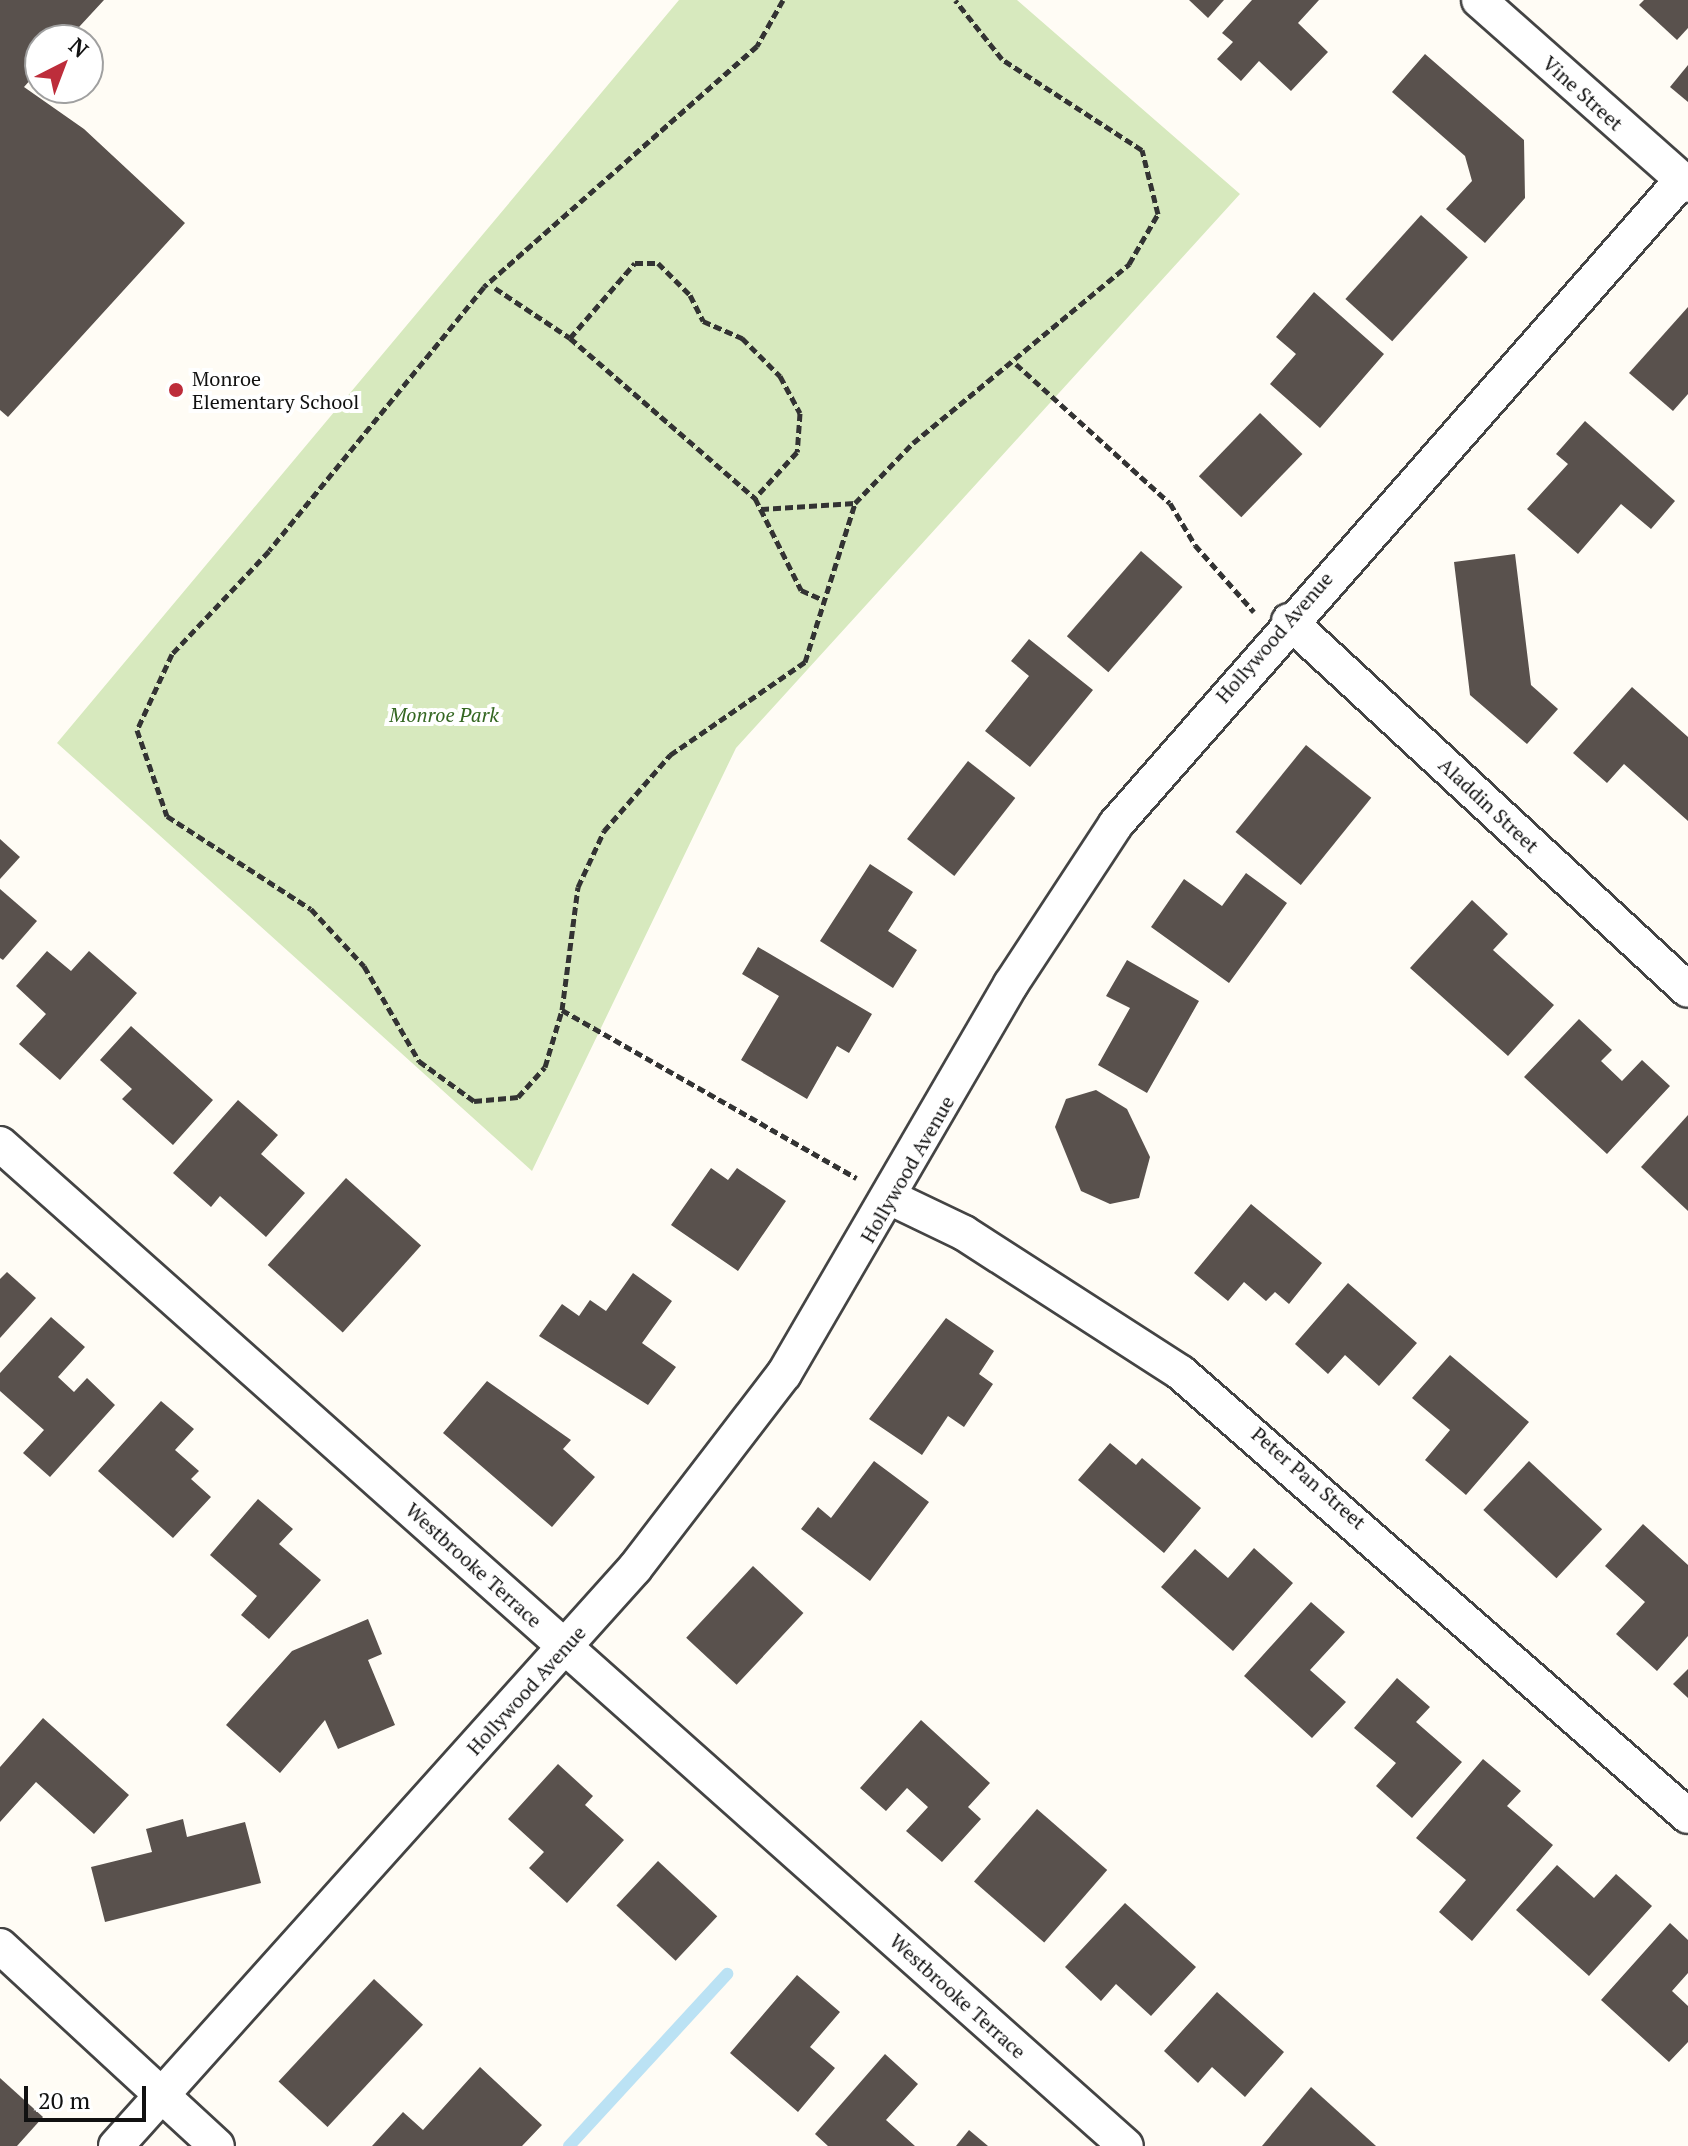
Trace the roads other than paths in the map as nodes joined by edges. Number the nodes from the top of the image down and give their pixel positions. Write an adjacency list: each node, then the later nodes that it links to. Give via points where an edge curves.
1 (1479, 0): 2 (street, Vine Street)
2 (1685, 183): 3 (street, Hollywood Avenue)
3 (1283, 628): 4 (street, Aladdin Street); 6 (street, Hollywood Avenue, via 1178,746 1064,898)
4 (1688, 990)
5 (0, 1144): 7 (street, Westbrooke Terrace)
6 (889, 1197): 7 (street, Hollywood Avenue, via 784,1374); 8 (street, Peter Pan Street, via 977,1241 1181,1373)
7 (565, 1646): 10 (street, Hollywood Avenue); 13 (street, Westbrooke Terrace)
8 (1688, 1816)
9 (0, 1946): 10 (street)
10 (162, 2096): 11 (street, Hollywood Avenue); 12 (street)
11 (116, 2146)
12 (217, 2146)
13 (1126, 2146)

